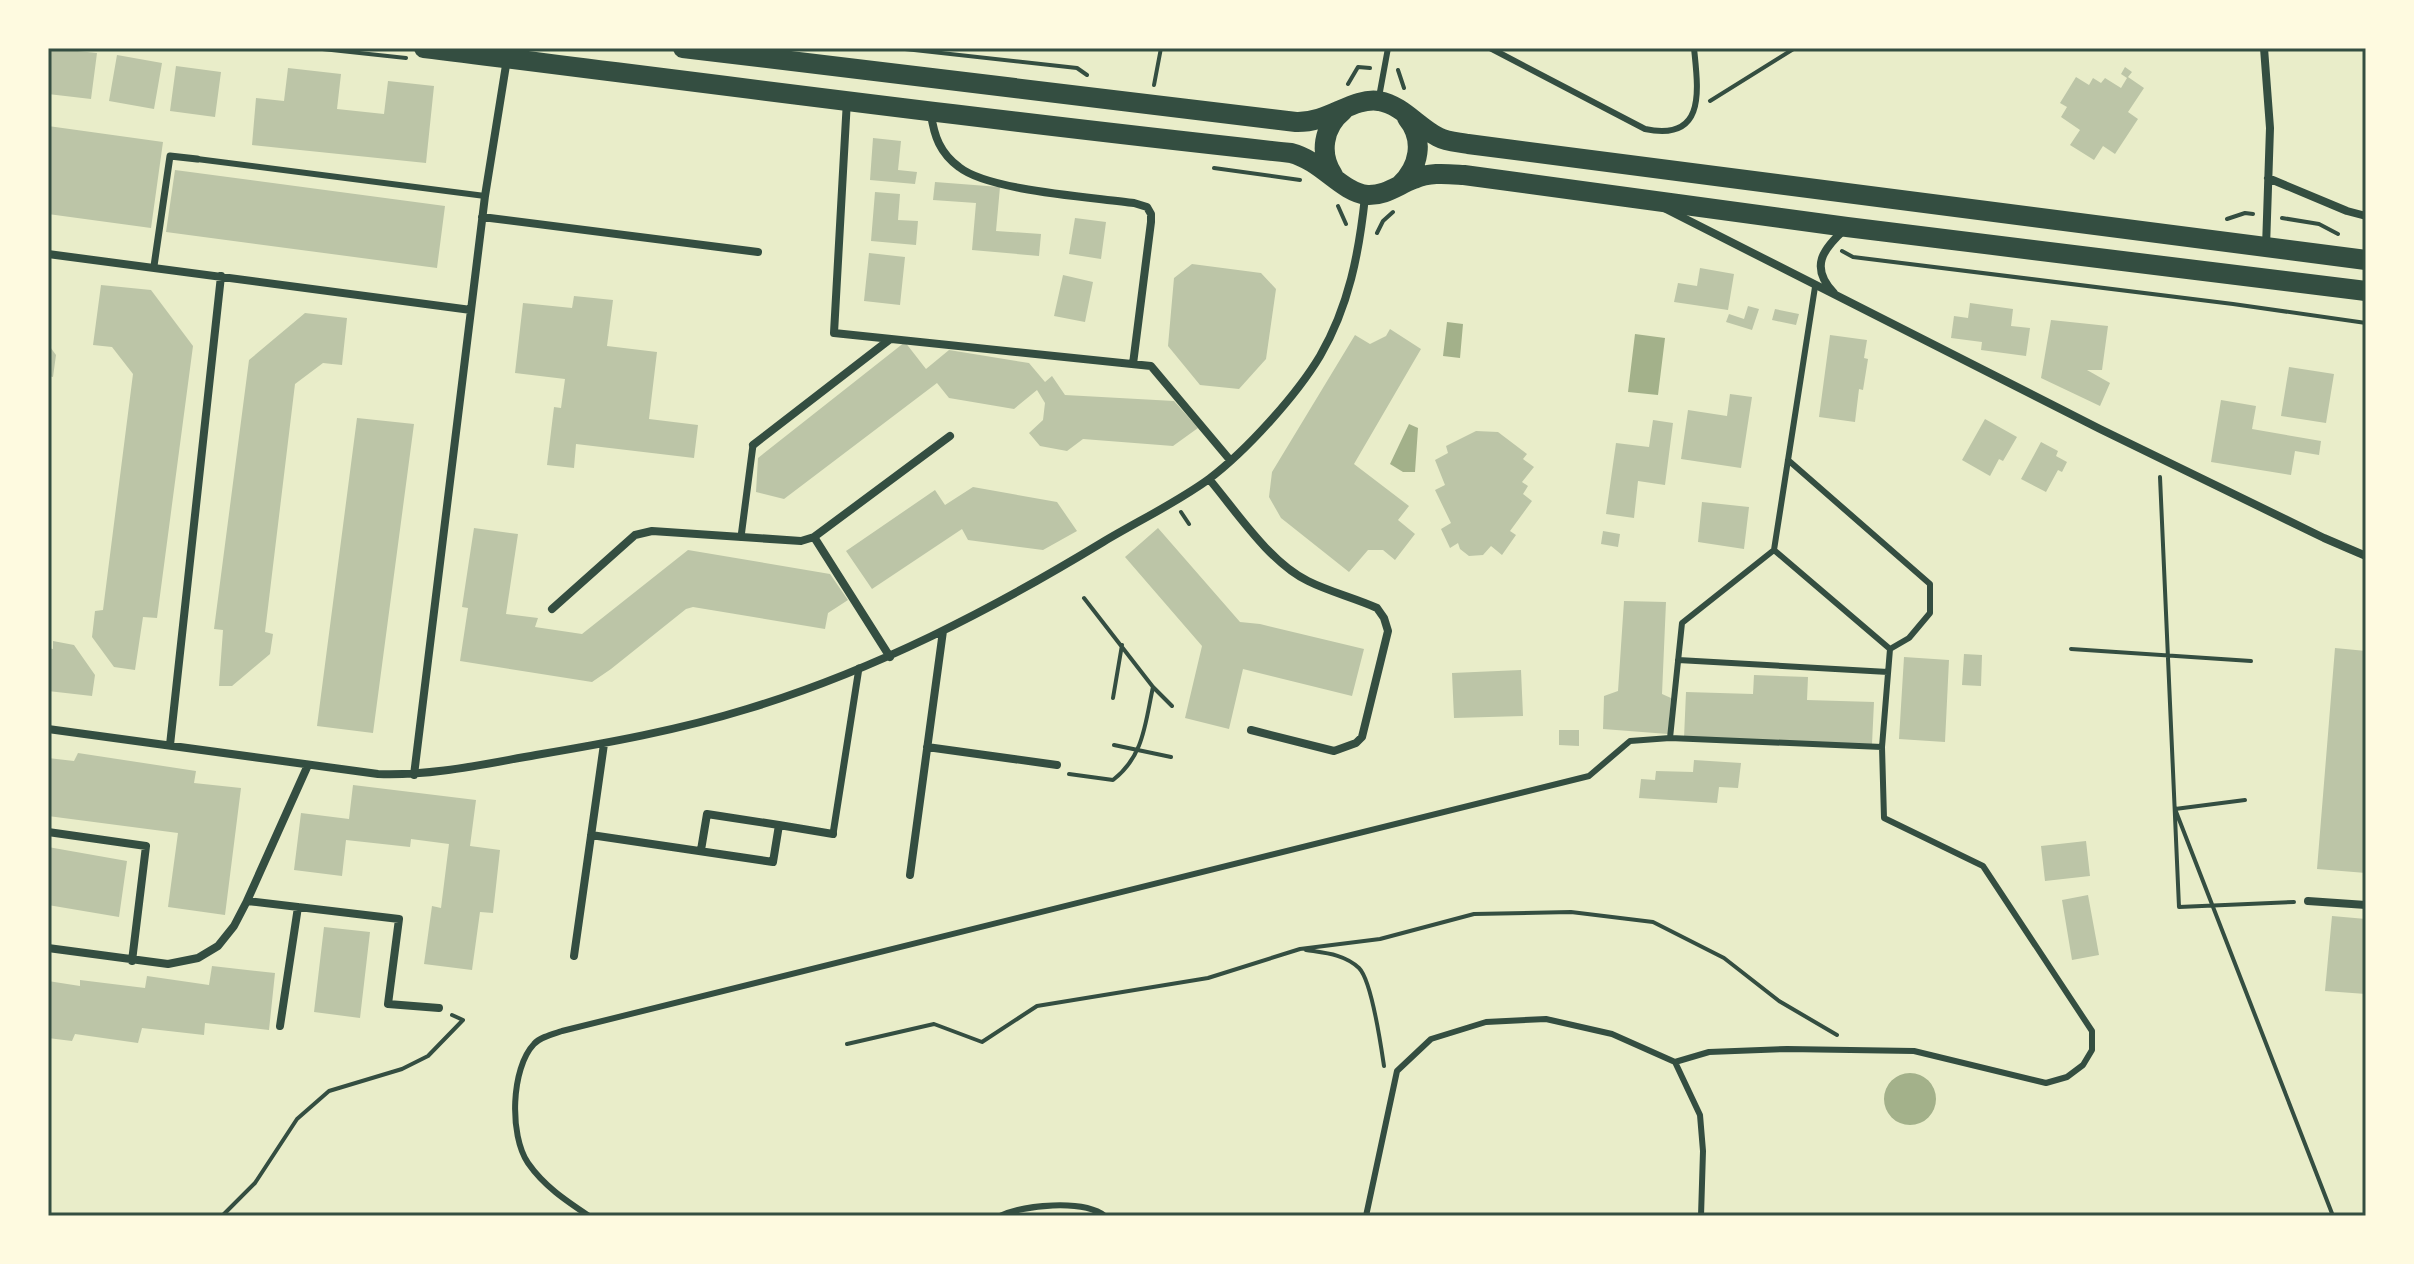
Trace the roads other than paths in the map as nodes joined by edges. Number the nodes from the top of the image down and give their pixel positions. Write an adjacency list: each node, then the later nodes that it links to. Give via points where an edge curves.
1 (424, 48): 7 (main road)
2 (683, 48): 10 (main road, via 1282,120 1321,120)
3 (1388, 48): 9 (lane)
4 (1490, 48): 5 (lane, via 1658,132 1674,130 1697,106)
5 (1694, 48)
6 (2264, 48): 14 (street)
7 (507, 59): 8 (main road); 18 (street)
8 (847, 100): 12 (main road); 33 (street, via 834,333)
9 (1378, 101): 10 (main road); 11 (main road)
10 (1349, 106): 15 (main road, via 1337,115 1325,139 1328,167)
11 (1402, 112): 16 (main road, via 1417,135 1418,149 1416,164); 23 (main road, via 1434,135 1468,144)
12 (931, 113): 15 (main road, via 1291,153); 34 (street, via 945,154 974,176 1147,207 1151,222)
13 (197, 159): 18 (lane); 27 (street, via 170,156)
14 (2268, 178): 20 (street); 23 (street)
15 (1337, 180): 17 (main road)
16 (1397, 188): 17 (main road); 19 (main road, via 1428,174 1447,174)
17 (1366, 195): 37 (street, via 1356,264 1333,331 1300,383)
18 (485, 196): 21 (street)
19 (1650, 201): 22 (main road); 29 (street)
20 (2366, 216)
21 (482, 217): 24 (street); 32 (street)
22 (1847, 227): 30 (main road); 31 (street, via 1830,242 1820,264 1824,283)
23 (2266, 248): 26 (main road)
24 (758, 252)
25 (48, 254): 27 (street)
26 (2366, 260)
27 (154, 266): 28 (street)
28 (221, 276): 32 (street); 55 (street)
29 (1815, 287): 31 (street); 38 (lane)
30 (2366, 291)
31 (1840, 300): 43 (street)
32 (471, 310): 60 (street)
33 (889, 339): 34 (street); 36 (street)
34 (1133, 364): 37 (street, via 1151,366)
35 (950, 436): 41 (street)
36 (753, 445): 40 (street)
37 (1230, 460): 39 (street)
38 (1788, 460): 42 (lane); 46 (lane, via 1930,584 1930,613 1909,638)
39 (1209, 479): 45 (street); 52 (street, via 1289,570 1377,608 1388,631 1362,737 1356,743 1334,751)
40 (741, 537): 41 (street); 44 (street, via 652,531 635,535)
41 (814, 537): 47 (street)
42 (1774, 550): 46 (lane); 48 (lane, via 1682,623)
43 (2366, 556)
44 (552, 609)
45 (943, 631): 47 (street); 56 (street)
46 (1890, 649): 50 (lane)
47 (890, 657): 49 (street)
48 (1678, 660): 50 (lane); 53 (lane)
49 (859, 668): 54 (street, via 747,709); 63 (street)
50 (1888, 672): 57 (lane)
51 (48, 729): 55 (street)
52 (1251, 730)
53 (1670, 738): 57 (lane); 77 (lane, via 1630,741 1589,776 536,1040 516,1079 517,1129 526,1160 552,1191)
54 (604, 744): 60 (street); 64 (street)
55 (170, 745): 58 (street)
56 (927, 747): 59 (street); 66 (street)
57 (1882, 747): 76 (lane, via 1884,818 1983,866 2092,1031 2092,1050 2083,1065 2046,1083 1914,1051 1709,1052)
58 (308, 765): 60 (street); 67 (street)
59 (1057, 765)
60 (414, 775)
61 (779, 825): 63 (street); 65 (street, via 707,814); 65 (street, via 773,862)
62 (48, 832): 73 (street, via 146,846)
63 (833, 834)
64 (591, 835): 65 (street); 72 (street)
65 (701, 850)
66 (910, 875)
67 (247, 901): 70 (street); 73 (street, via 218,946 198,958 168,964)
68 (2308, 901): 69 (street)
69 (2366, 905)
70 (298, 907): 74 (street, via 399,919 388,1004); 75 (street)
71 (48, 948): 73 (street)
72 (574, 956)
73 (132, 961)
74 (442, 1010)
75 (280, 1026)
76 (1675, 1062): 80 (lane, via 1612,1034 1546,1019 1486,1022 1431,1039 1397,1071); 81 (lane, via 1700,1115)
77 (589, 1216)
78 (1000, 1216): 79 (lane, via 1055,1205)
79 (1105, 1216)
80 (1366, 1216)
81 (1701, 1216)

